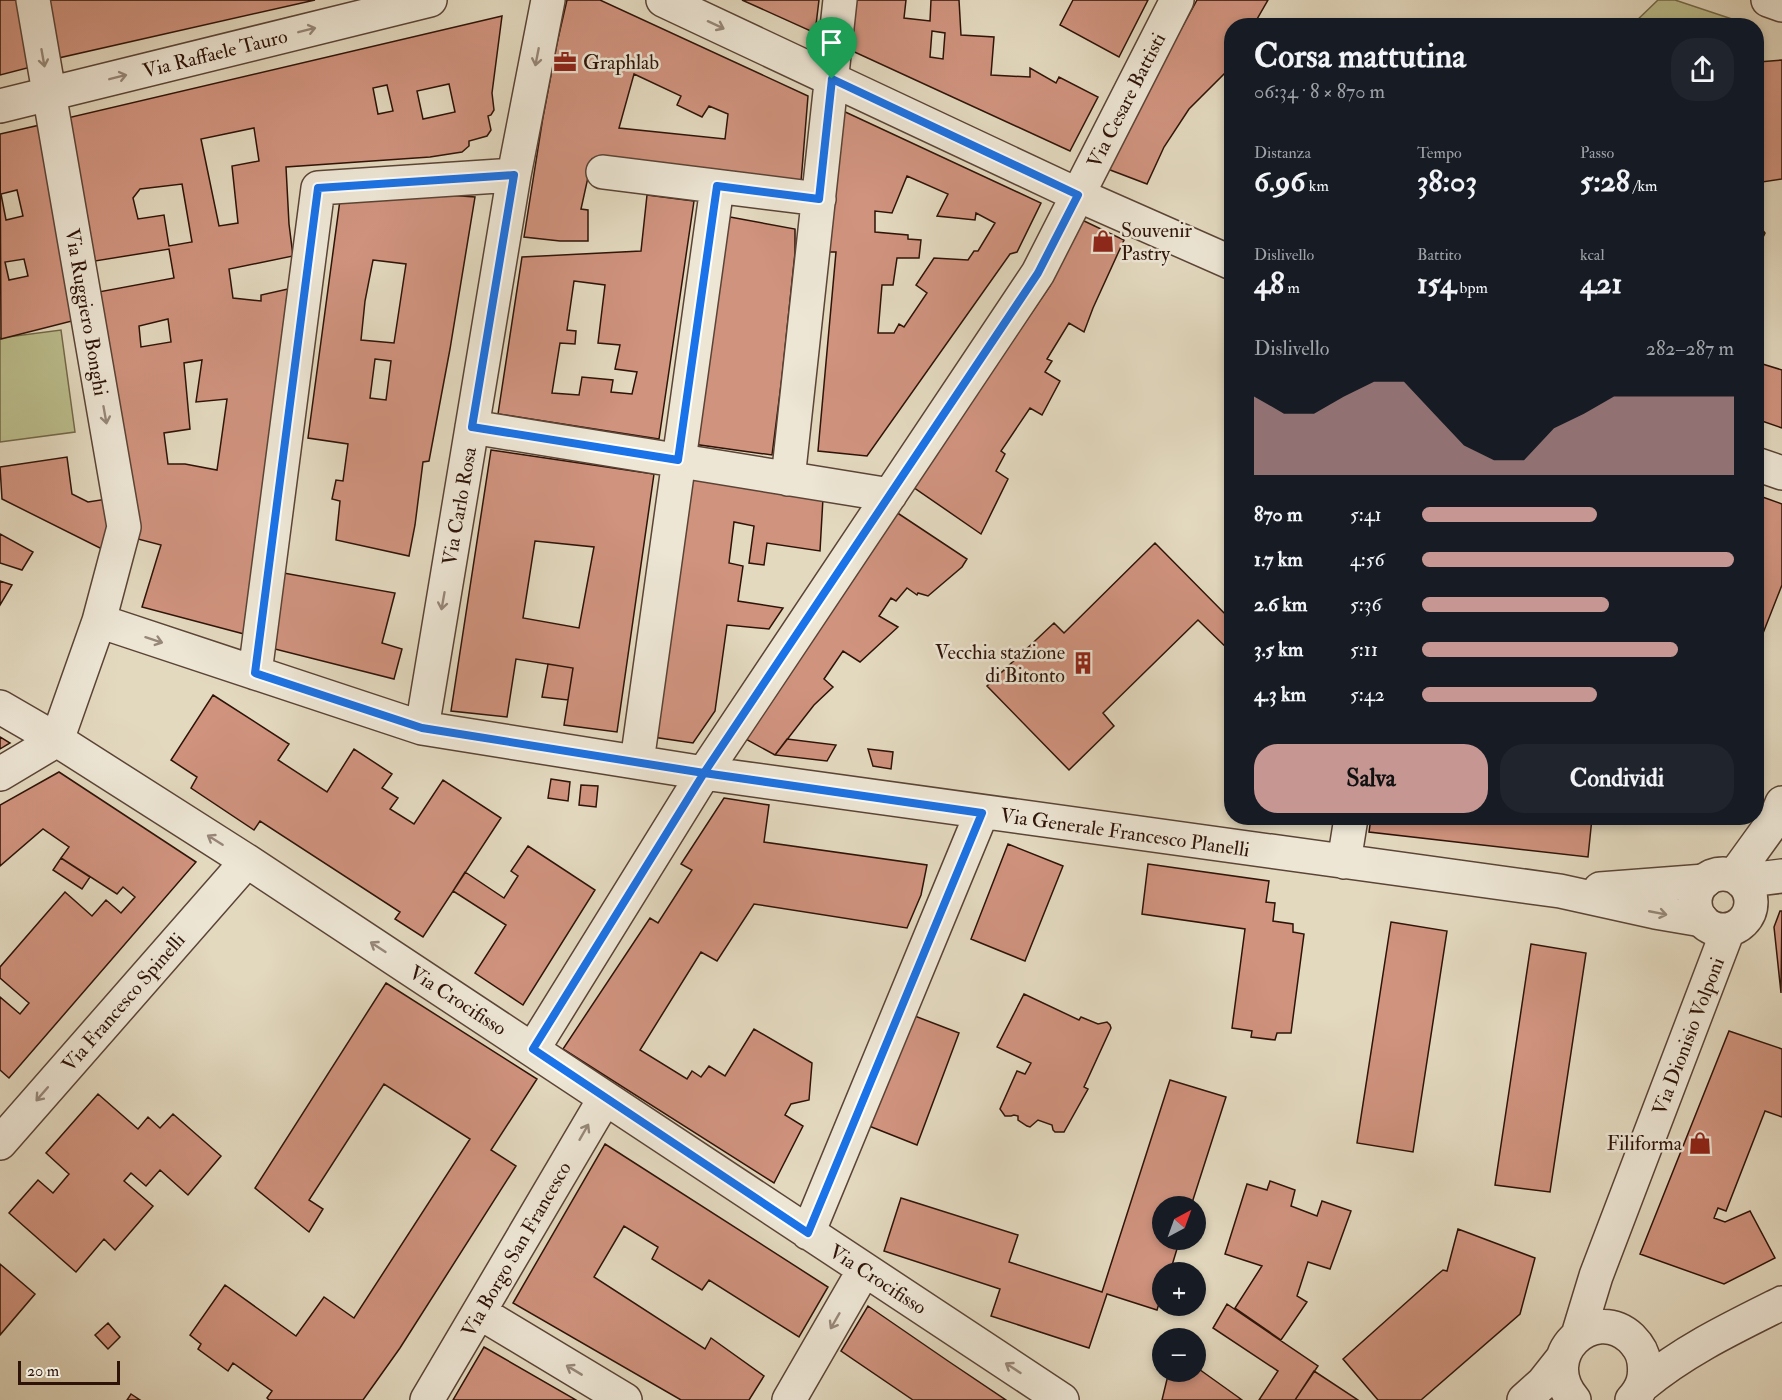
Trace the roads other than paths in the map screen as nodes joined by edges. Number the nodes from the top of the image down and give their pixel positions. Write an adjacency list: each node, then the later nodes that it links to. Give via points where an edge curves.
1 (33, 0): 10 (street, Via Ruggiero Bonghi, one-way to 10)
2 (430, 0): 10 (street, Via Raffaele Tauro, one-way to 2)
3 (548, 0): 13 (street, Via Carlo Rosa, one-way to 13)
4 (663, 0): 9 (street, one-way to 9)
5 (840, 0): 9 (street)
6 (1177, 0): 15 (street, Via Cesare Battisti)
7 (1768, 0): 8 (street)
8 (1782, 5)
9 (832, 79): 15 (street); 16 (street)
10 (50, 94): 11 (street, Via Raffaele Tauro); 24 (street, Via Ruggiero Bonghi, one-way to 24, via 124,527)
11 (0, 106)
12 (603, 172): 14 (street)
13 (514, 175): 18 (street, Via Carlo Rosa); 25 (street, via 318,188)
14 (717, 186): 16 (street); 19 (street)
15 (1078, 195): 17 (street); 23 (street, Via Cesare Battisti, via 1038,273)
16 (819, 199): 22 (street)
17 (1224, 259)
18 (472, 427): 19 (street); 27 (street, Via Carlo Rosa, one-way to 27)
19 (678, 460): 22 (street); 29 (street)
20 (1764, 467): 21 (street)
21 (1782, 473)
22 (788, 478): 23 (street)
23 (890, 495): 30 (street, Via Cesare Battisti)
24 (99, 621): 25 (street, Via Generale Francesco Planelli, one-way to 25); 28 (street, Via Ruggiero Bonghi)
25 (255, 673): 27 (street, Via Generale Francesco Planelli)
26 (0, 707): 28 (street, Via Crocifisso)
27 (422, 728): 29 (street, Via Generale Francesco Planelli)
28 (57, 740): 31 (street); 35 (street, Via Crocifisso, one-way to 28)
29 (637, 762): 30 (street, Via Generale Francesco Planelli)
30 (704, 773): 33 (street, Via Generale Francesco Planelli); 41 (street, Via Cesare Battisti)
31 (0, 774)
32 (1782, 803): 38 (street, via 1776,818)
33 (982, 813): 36 (street, Via Generale Francesco Planelli); 44 (street)
34 (1350, 825): 36 (street)
35 (247, 861): 41 (street, Via Crocifisso, one-way to 35); 43 (street, Via Francesco Spinelli, one-way to 43)
36 (1344, 862): 39 (street, Via Generale Francesco Planelli)
37 (1782, 876): 38 (street, Via Generale Francesco Planelli)
38 (1727, 879): 39 (street, Via Generale Francesco Planelli); 40 (street, via 1699,887 1696,896 1697,913); 40 (street, via 1751,895 1750,913 1737,927)
39 (1560, 891): 40 (street, Via Generale Francesco Planelli, one-way to 40)
40 (1715, 925): 46 (street, Via Dionisio Volponi)
41 (533, 1049): 42 (street, Via Crocifisso)
42 (605, 1098): 44 (street, Via Crocifisso); 48 (street, Via Borgo San Francesco, one-way to 42)
43 (0, 1143)
44 (808, 1233): 45 (street, Via Crocifisso)
45 (864, 1270): 55 (street, one-way to 55); 56 (street, Via Crocifisso, one-way to 45)
46 (1596, 1276): 50 (street, via 1612,1319); 51 (street, Via Dionisio Volponi)
47 (1782, 1303): 49 (street)
48 (479, 1312): 53 (street, Via Borgo San Francesco); 54 (street, one-way to 48)
49 (1726, 1331): 50 (street, via 1664,1343); 52 (street, via 1677,1358)
50 (1632, 1340): 51 (street, via 1614,1328 1599,1327); 52 (street, via 1643,1356 1646,1370)
51 (1570, 1347): 57 (street, via 1543,1383); 58 (street, via 1561,1377)
52 (1638, 1392)
53 (427, 1400)
54 (624, 1400)
55 (789, 1400)
56 (1062, 1400)
57 (1524, 1400)
58 (1574, 1400)

